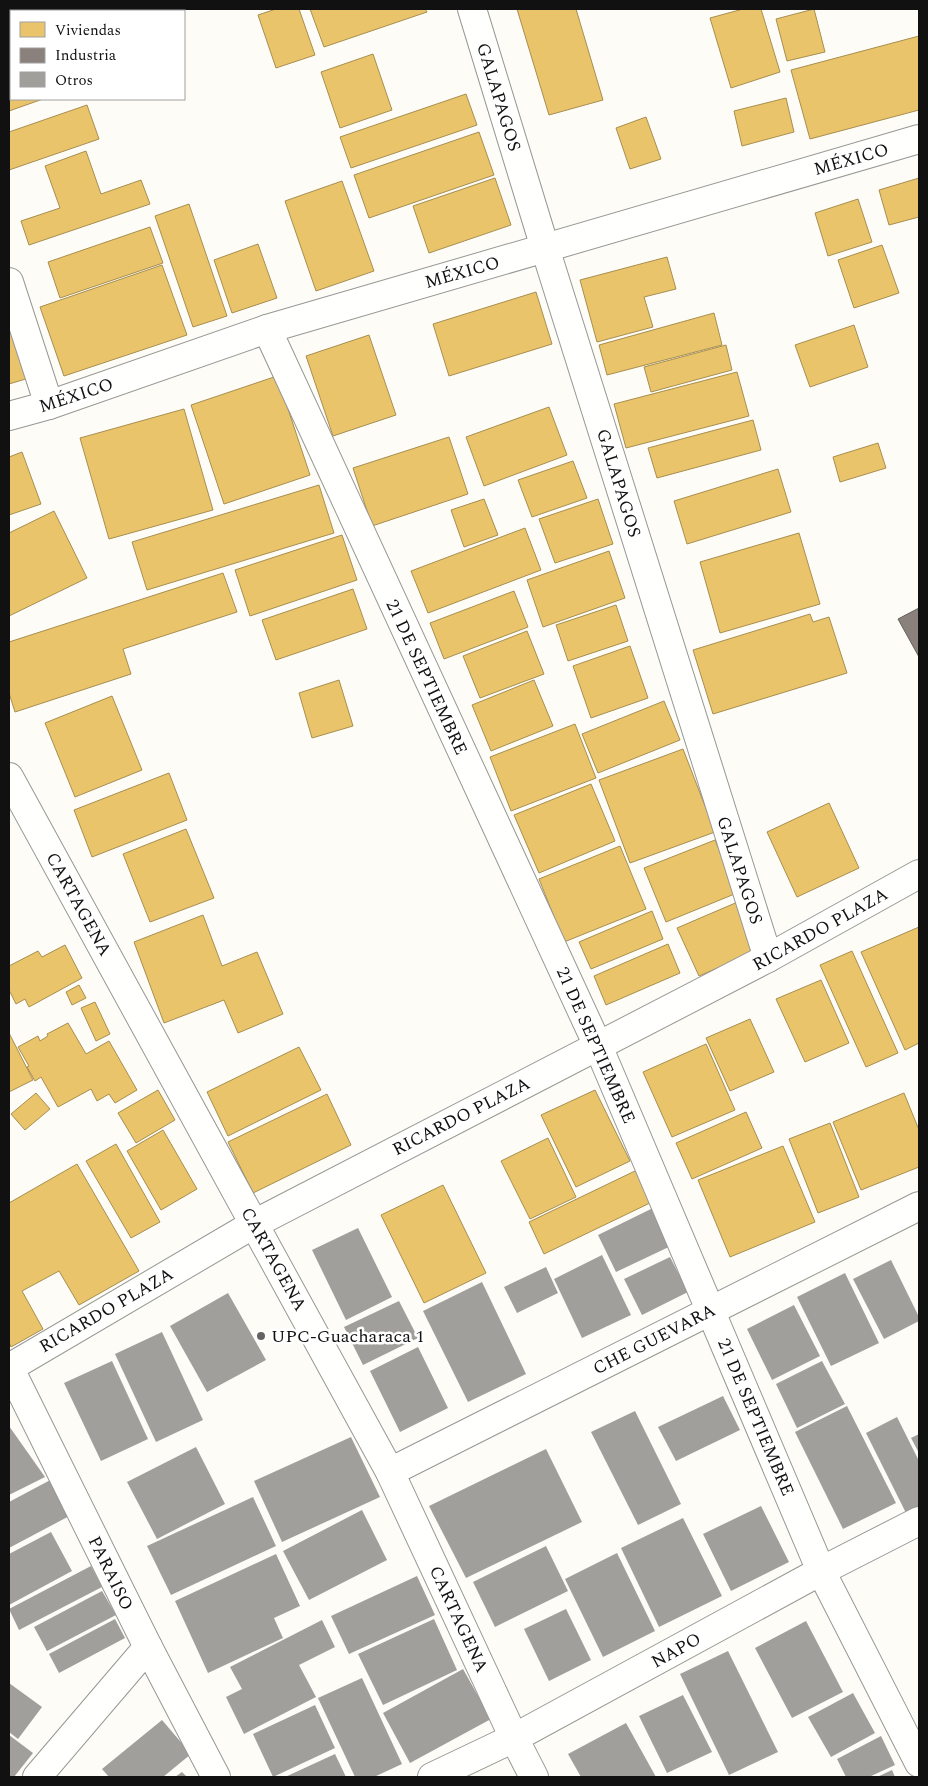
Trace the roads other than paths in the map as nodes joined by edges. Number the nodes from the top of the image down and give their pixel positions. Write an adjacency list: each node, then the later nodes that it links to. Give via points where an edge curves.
1 (472, 9): 3 (street, GALAPAGOS)
2 (919, 139): 3 (street, MÉXICO)
3 (545, 248): 5 (street, MÉXICO); 10 (street, GALAPAGOS)
4 (9, 282): 6 (street)
5 (267, 329): 6 (street, MÉXICO); 11 (street, 21 DE SEPTIEMBRE)
6 (49, 405): 7 (street, MÉXICO)
7 (9, 416)
8 (9, 777): 13 (street, CARTAGENA)
9 (919, 874): 10 (street, RICARDO PLAZA)
10 (768, 958): 11 (street, RICARDO PLAZA)
11 (598, 1046): 13 (street, RICARDO PLAZA); 14 (street, 21 DE SEPTIEMBRE)
12 (919, 1206): 14 (street, CHE GUEVARA)
13 (254, 1224): 15 (street, RICARDO PLAZA); 16 (street, CARTAGENA)
14 (710, 1310): 16 (street, CHE GUEVARA); 18 (street, 21 DE SEPTIEMBRE)
15 (9, 1367): 19 (street, PARAISO)
16 (390, 1472): 20 (street, CARTAGENA)
17 (919, 1521): 18 (street, NAPO)
18 (821, 1571): 20 (street, NAPO); 21 (street, 21 DE SEPTIEMBRE)
19 (148, 1647): 22 (street); 23 (street, PARAISO)
20 (514, 1738): 24 (street, NAPO); 25 (street, CARTAGENA)
21 (919, 1763)
22 (37, 1777)
23 (216, 1777)
24 (432, 1777)
25 (534, 1777)

